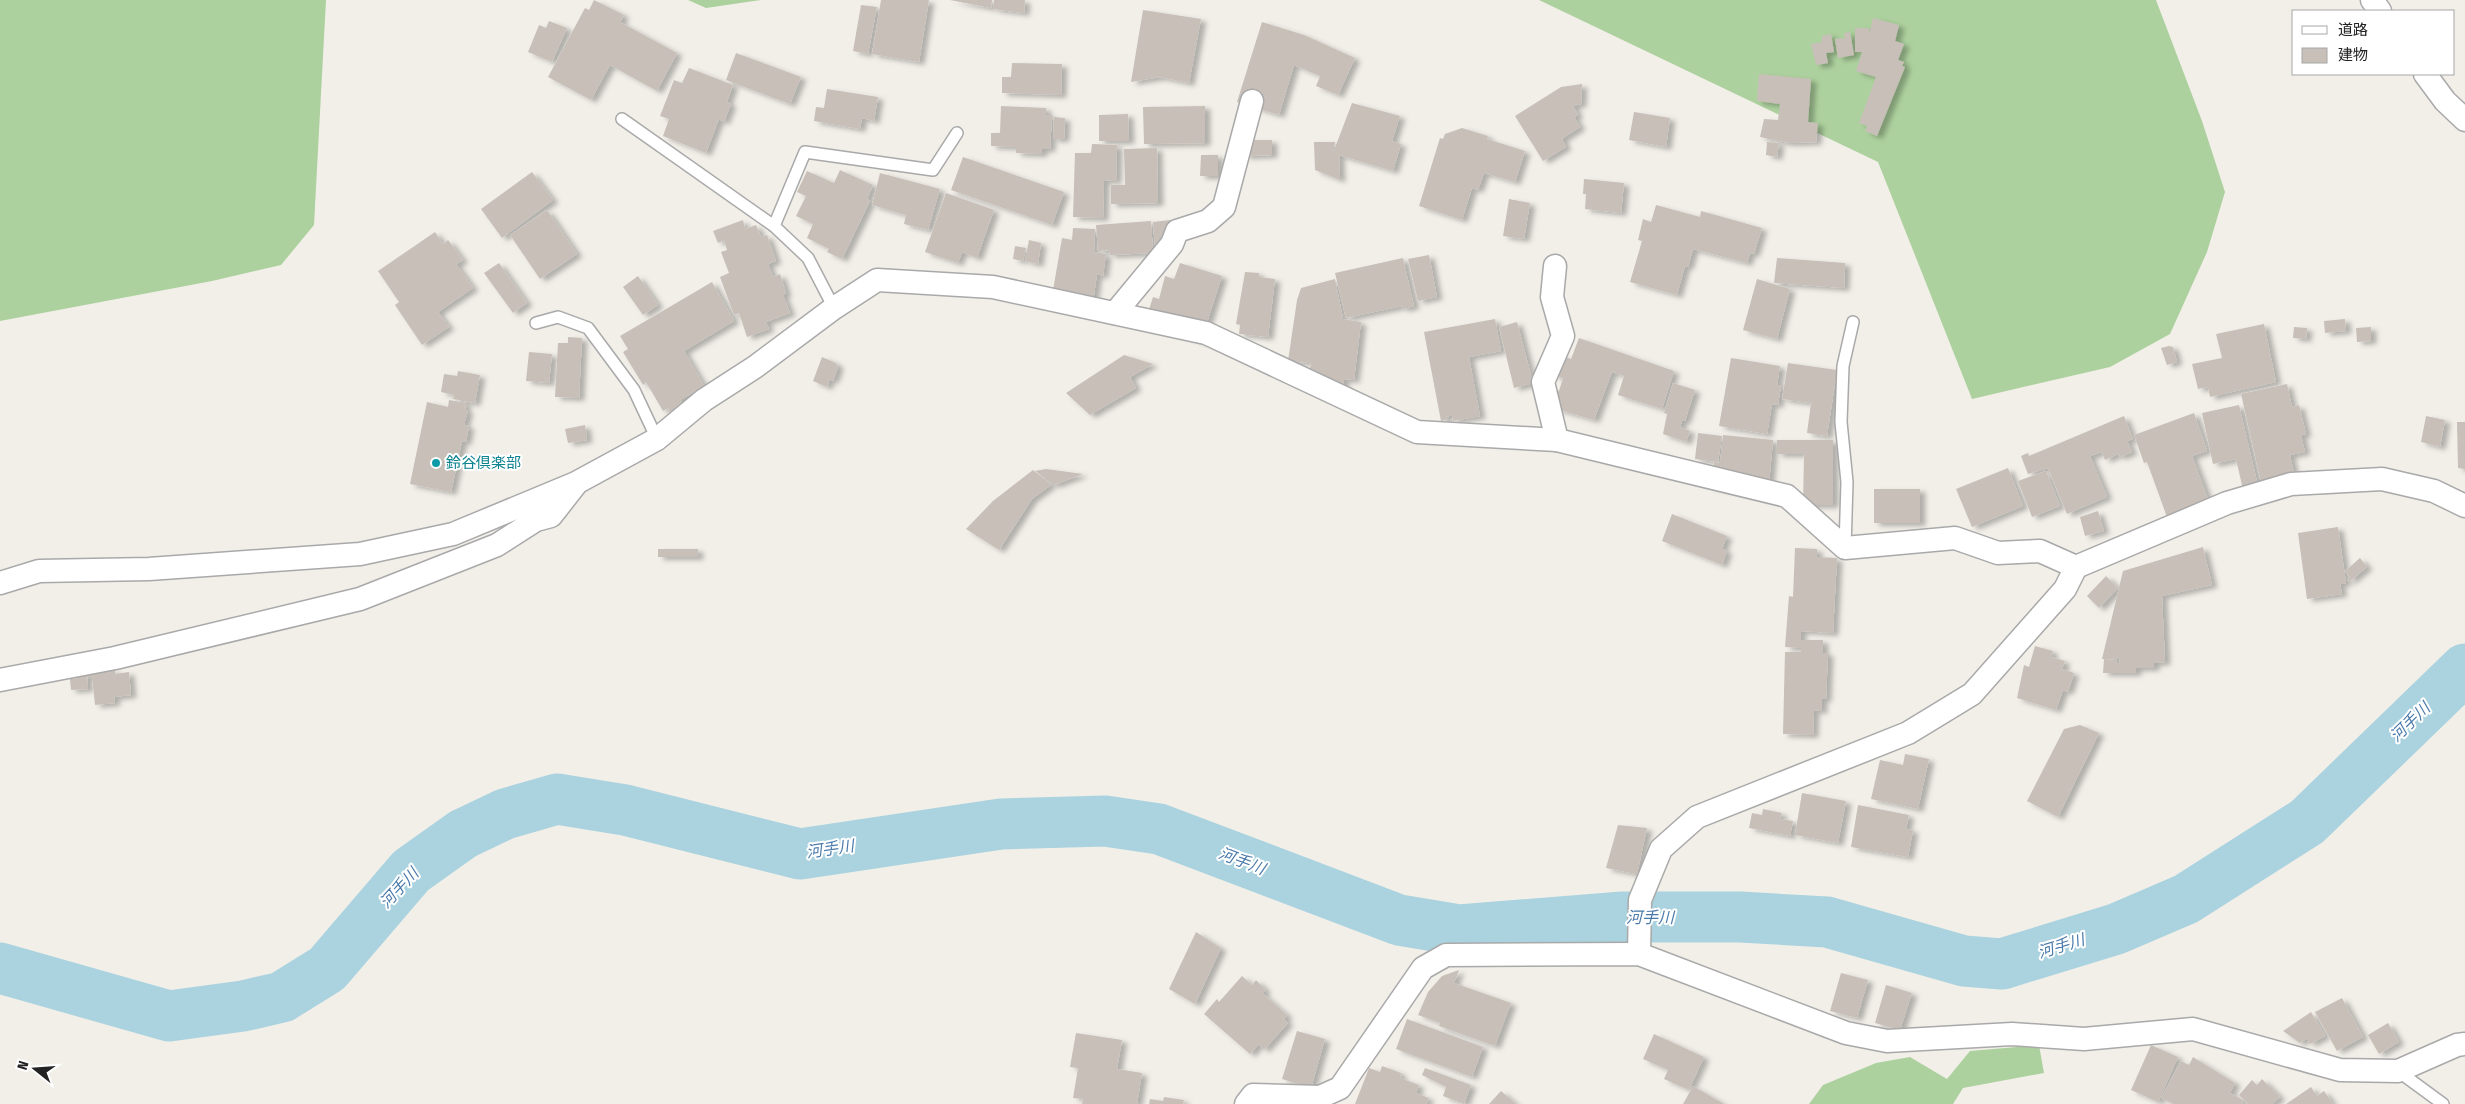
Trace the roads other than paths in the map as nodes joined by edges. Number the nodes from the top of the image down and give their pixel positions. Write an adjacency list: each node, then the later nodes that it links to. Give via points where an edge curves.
1 (2426, 75): 4 (street, via 2445,101)
2 (1252, 101): 9 (street, via 1224,207 1208,221 1177,232 1172,244)
3 (622, 119): 6 (lane)
4 (2465, 120)
5 (956, 133): 6 (lane, via 933,170 805,152)
6 (774, 226): 8 (lane, via 808,258)
7 (1555, 266): 13 (street, via 1552,297 1563,336 1543,382)
8 (834, 308): 9 (street, via 877,280 993,287); 12 (street, via 755,367 704,400)
9 (1115, 313): 13 (street, via 1206,333 1417,432)
10 (1853, 322): 16 (lane, via 1843,366 1841,422 1847,482)
11 (536, 323): 12 (lane, via 558,317 588,328 634,390)
12 (657, 439): 14 (street)
13 (1557, 440): 16 (street, via 1786,496)
14 (576, 484): 18 (street, via 453,534 360,554 149,570 39,571); 19 (street, via 552,516 536,520 497,544 360,599 115,658)
15 (2465, 506): 17 (street, via 2434,491 2382,478 2291,484 2227,503)
16 (1845, 548): 17 (street, via 1955,538 1998,552 2040,551)
17 (2076, 566): 20 (street, via 2065,589 1972,694 1908,733 1697,817 1661,849 1640,900)
18 (0, 583)
19 (0, 680)
20 (1639, 943): 22 (street, via 1846,1033 1887,1041 2012,1034 2084,1039 2193,1029 2340,1070); 23 (street, via 1446,955 1423,968 1340,1088 1320,1097 1253,1095)
21 (2465, 1044): 22 (street)
22 (2398, 1071): 24 (lane)
23 (1246, 1104)
24 (2443, 1104)

